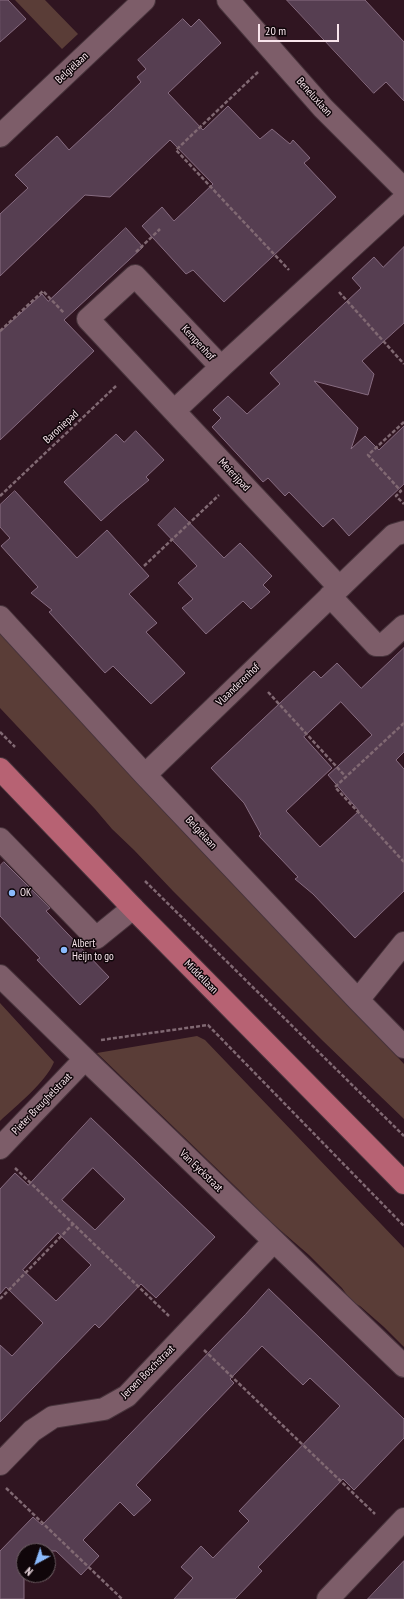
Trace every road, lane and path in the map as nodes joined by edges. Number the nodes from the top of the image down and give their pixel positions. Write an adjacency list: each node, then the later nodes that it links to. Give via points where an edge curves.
1 (144, 0): 4 (street, Belgiëlaan)
2 (228, 0): 3 (street, Beneluxlaan)
3 (276, 55): 5 (street, Beneluxlaan, via 323,108); 10 (path, via 176,150)
4 (0, 136)
5 (404, 190)
6 (404, 199): 8 (street, Kempenhof)
7 (160, 229): 9 (path, via 136,251)
8 (322, 274): 10 (street, Kempenhof); 13 (path)
9 (135, 276): 11 (street); 14 (street, Kempenhof)
10 (306, 289): 14 (street, Kempenhof)
11 (88, 319): 12 (path, via 72,321 43,291); 15 (street)
12 (0, 331)
13 (404, 364)
14 (221, 367): 16 (street)
15 (134, 369): 16 (street); 19 (path, Baroniepad)
16 (174, 411): 18 (street, Meierijpad)
17 (404, 422): 20 (path, via 368,455 401,491 396,496)
18 (237, 478): 22 (path); 23 (street, Meierijpad)
19 (0, 496)
20 (404, 504)
21 (404, 532): 23 (street, Vlaanderenhof, via 394,535)
22 (144, 566)
23 (335, 591): 25 (street, via 376,644 383,645); 26 (street, Vlaanderenhof)
24 (0, 617): 30 (street, Belgiëlaan)
25 (404, 626)
26 (250, 673): 30 (street, Vlaanderenhof); 32 (path)
27 (404, 723): 32 (path)
28 (0, 732): 29 (path)
29 (16, 749)
30 (145, 775): 39 (street, Belgiëlaan)
31 (2, 776): 36 (main road, Middellaan)
32 (346, 777): 34 (path, via 335,788)
33 (0, 839): 36 (street, via 96,938)
34 (404, 862)
35 (141, 877): 43 (path)
36 (133, 908): 45 (main road, Middellaan)
37 (404, 943): 39 (street)
38 (0, 976): 42 (street, Van Eyckstraat)
39 (358, 1000): 41 (street, Belgiëlaan)
40 (98, 1040): 47 (path, via 208,1025)
41 (403, 1042)
42 (85, 1059): 44 (street, Pieter Breughelstraat); 48 (street, Van Eyckstraat)
43 (404, 1136)
44 (0, 1148)
45 (404, 1183)
46 (73, 1224): 49 (path)
47 (404, 1226)
48 (274, 1241): 50 (street, Van Eyckstraat); 51 (street, Jeroen Boschstraat, via 127,1396 104,1409 53,1418 32,1431)
49 (0, 1300)
50 (404, 1366)
51 (0, 1464)
52 (6, 1487): 54 (path)
53 (404, 1519): 55 (street)
54 (122, 1599)
55 (328, 1599)

